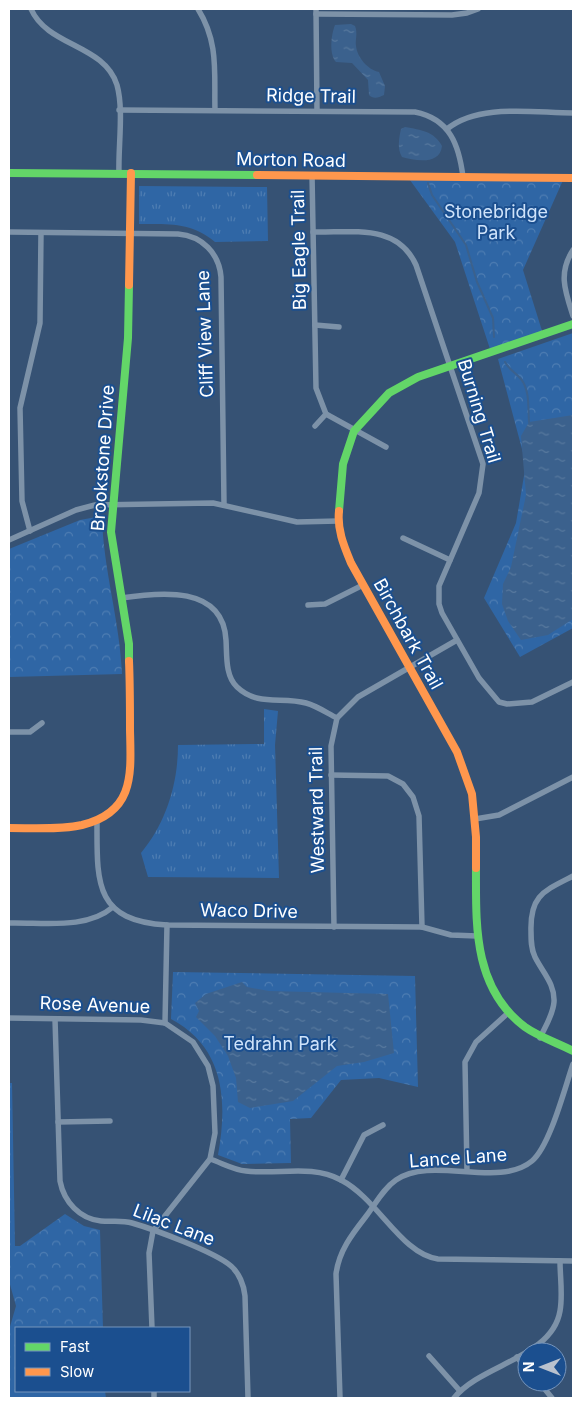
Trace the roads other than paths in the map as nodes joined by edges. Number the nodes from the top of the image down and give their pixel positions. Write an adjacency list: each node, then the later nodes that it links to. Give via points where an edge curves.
1 (31, 9): 6 (street, via 45,30 106,65 116,83)
2 (198, 9): 7 (street, via 213,41)
3 (478, 9): 5 (street, via 461,15)
4 (316, 11): 5 (street); 8 (street)
5 (412, 12)
6 (119, 110): 7 (street, Ridge Trail); 12 (street)
7 (215, 110): 8 (street, Ridge Trail)
8 (317, 111): 10 (street, Ridge Trail, via 415,112 426,115)
9 (573, 113): 10 (street, via 485,113 464,118)
10 (447, 129): 15 (street, Ridge Trail, via 458,149)
11 (9, 173): 12 (street, Morton Road)
12 (119, 173): 13 (street, Morton Road)
13 (131, 174): 14 (street, Morton Road); 20 (street, Brookstone Drive)
14 (312, 175): 15 (street, Morton Road); 18 (street, Big Eagle Trail)
15 (463, 177): 16 (street, Morton Road)
16 (573, 178)
17 (9, 232): 19 (street, Cliff View Lane)
18 (313, 232): 24 (street, Big Eagle Trail); 26 (street, Burning Trail, via 377,233 389,236 406,247 416,265)
19 (41, 233): 20 (street, Cliff View Lane); 34 (street, via 40,323 20,408 22,502)
20 (129, 234): 31 (street, Cliff View Lane, via 188,236 208,246 218,263 221,277); 32 (street, Brookstone Drive, via 128,338)
21 (573, 250): 22 (street, via 565,264 563,278)
22 (573, 316)
23 (573, 324): 26 (street, Birchbark Trail)
24 (315, 325): 25 (street, Big Eagle Trail); 27 (street, Big Eagle Trail, via 316,388)
25 (339, 326)
26 (450, 366): 29 (street, Birchbark Trail, via 395,389); 37 (street, Burning Trail, via 480,455 483,474 480,494)
27 (326, 414): 28 (street); 29 (street)
28 (315, 426)
29 (354, 431): 30 (street); 33 (street, Birchbark Trail, via 343,464)
30 (386, 447)
31 (224, 504): 32 (street); 33 (street, via 297,522)
32 (113, 505): 34 (street, via 84,507); 39 (street, Brookstone Drive, via 112,541)
33 (338, 521): 38 (street, Birchbark Trail, via 345,552)
34 (30, 531): 36 (street)
35 (403, 538): 37 (street)
36 (9, 540)
37 (450, 560): 41 (street, Burning Trail, via 438,595 442,613)
38 (363, 585): 40 (street, via 325,604); 42 (street, Birchbark Trail)
39 (121, 598): 44 (street, via 180,594 202,600 221,620 226,638 227,665 236,687 260,700 305,703); 50 (street, Brookstone Drive, via 130,650 131,778 119,803)
40 (308, 606)
41 (457, 640): 42 (street); 43 (street, Burning Trail, via 481,682 499,702 532,702)
42 (410, 667): 44 (street, via 358,697); 49 (street, Birchbark Trail, via 466,768 474,798)
43 (573, 682)
44 (337, 718): 47 (street, Westward Trail, via 331,739)
45 (42, 723): 46 (street, via 30,732)
46 (9, 732)
47 (331, 775): 56 (street, Westward Trail); 57 (street, via 388,776 403,784 414,797 419,816)
48 (573, 777): 49 (street, via 499,815)
49 (475, 819): 58 (street, Birchbark Trail)
50 (97, 822): 51 (street); 53 (street, Waco Drive, via 98,876 102,890)
51 (9, 828)
52 (573, 876): 63 (street, via 553,886 532,905 532,950 552,985 554,1001)
53 (113, 906): 54 (street, via 88,921); 55 (street, Waco Drive, via 138,922)
54 (9, 923)
55 (167, 925): 56 (street, Waco Drive); 62 (street)
56 (334, 926): 57 (street, Waco Drive)
57 (422, 927): 58 (street, Waco Drive, via 451,935)
58 (477, 936): 59 (street, Birchbark Trail, via 484,975)
59 (508, 1013): 63 (street, Birchbark Trail); 70 (street, via 476,1042 465,1062)
60 (9, 1018): 61 (street, Rose Avenue)
61 (55, 1019): 62 (street, Rose Avenue); 67 (street, Lilac Lane)
62 (165, 1023): 69 (street, Rose Avenue, via 193,1042 211,1074 214,1133)
63 (540, 1038): 64 (street, Birchbark Trail)
64 (573, 1051)
65 (573, 1064): 70 (street, Lance Lane, via 546,1142 536,1158 513,1170)
66 (110, 1121): 67 (street)
67 (58, 1122): 73 (street, Lilac Lane, via 60,1181 72,1207 91,1219 126,1221)
68 (383, 1126): 71 (street, via 364,1135)
69 (210, 1159): 71 (street, via 245,1171 306,1171); 73 (street, Rose Avenue)
70 (467, 1171): 72 (street, Lance Lane, via 405,1175 386,1189)
71 (341, 1180): 72 (street)
72 (374, 1205): 74 (street, via 412,1249 428,1257 438,1260); 82 (street, Lance Lane, via 346,1244 337,1268)
73 (153, 1231): 76 (street, Rose Avenue, via 149,1253); 81 (street, Lilac Lane, via 221,1259 239,1276 245,1296)
74 (560, 1261): 75 (street); 77 (street, via 561,1301 556,1322)
75 (573, 1261)
76 (152, 1327)
77 (541, 1342)
78 (429, 1356): 80 (street)
79 (517, 1357): 80 (street)
80 (460, 1391): 83 (street)
81 (248, 1398)
82 (340, 1398)
83 (454, 1398)

